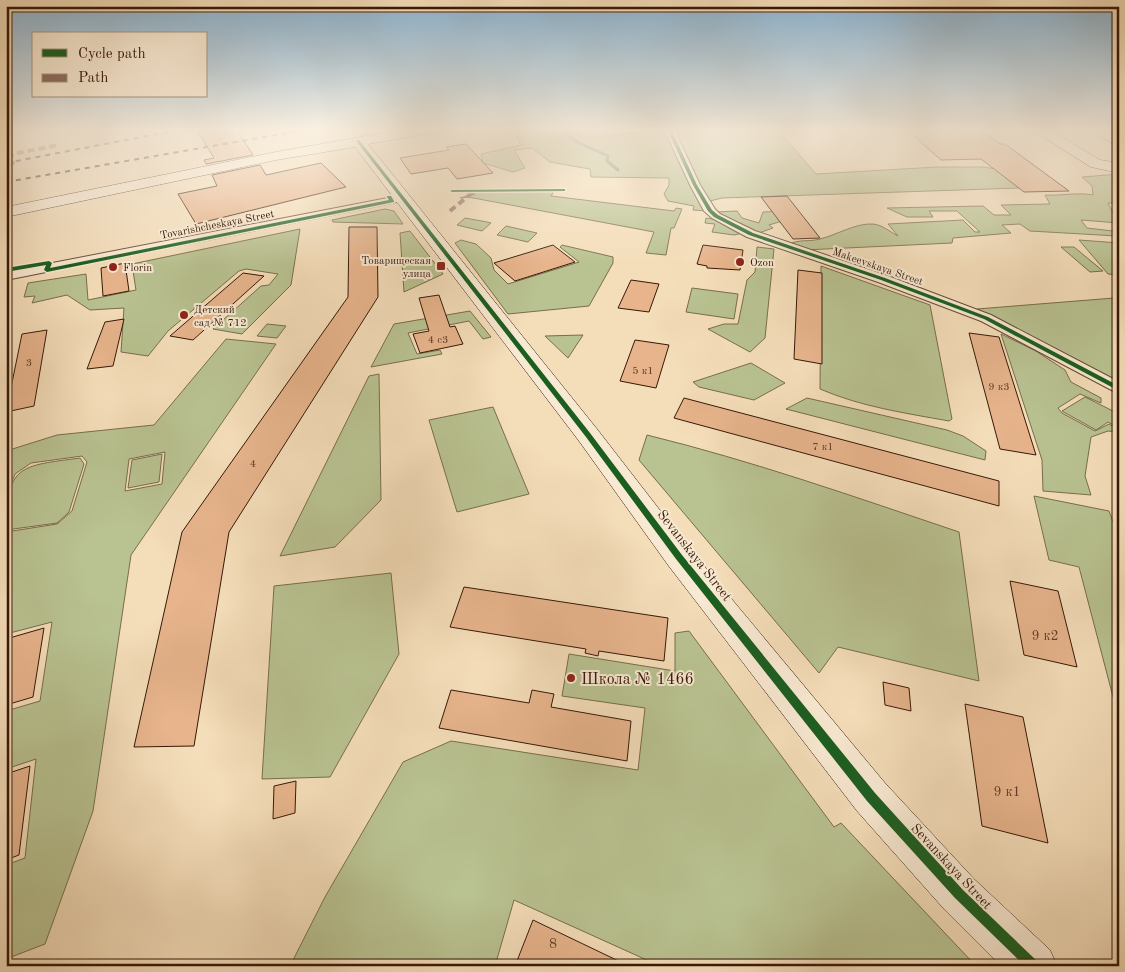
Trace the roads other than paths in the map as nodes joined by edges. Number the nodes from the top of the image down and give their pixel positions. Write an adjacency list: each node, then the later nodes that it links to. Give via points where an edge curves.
1 (188, 174): 5 (street)
2 (384, 174): 4 (street, Sevanskaya Street)
3 (690, 174): 7 (street, Makeevskaya Street, via 710,211 751,234 986,318)
4 (403, 198): 6 (street, Tovarishcheskaya Street); 8 (street, Sevanskaya Street, via 679,557 871,797 959,894)
5 (6, 212)
6 (7, 278)
7 (1119, 388)
8 (1034, 966)

